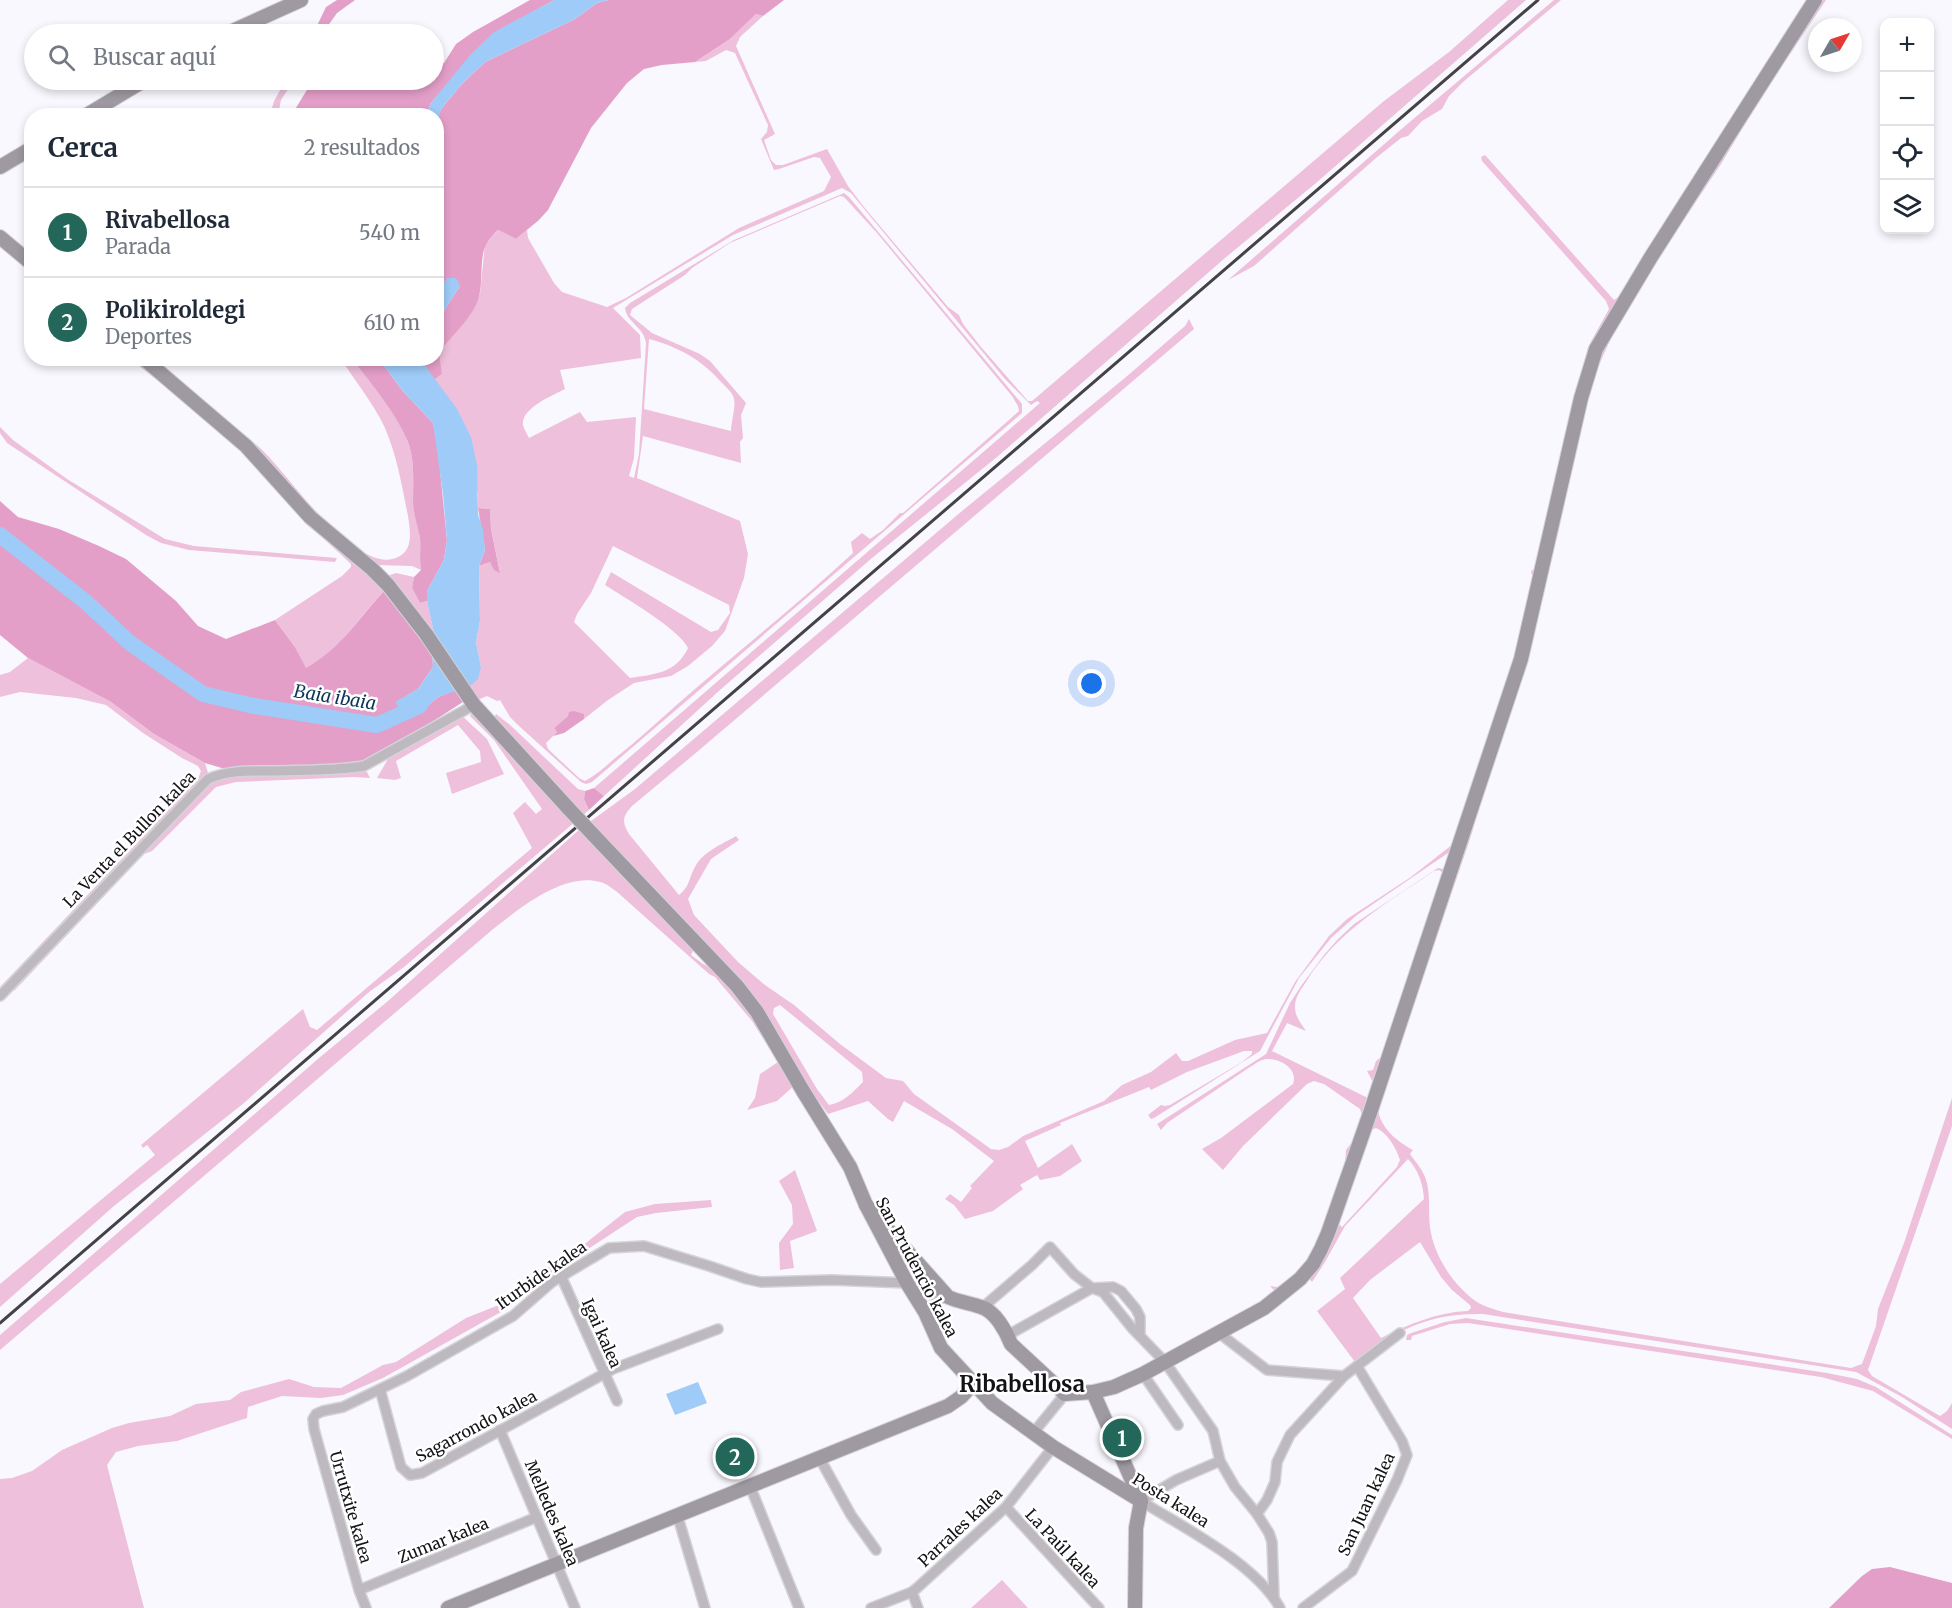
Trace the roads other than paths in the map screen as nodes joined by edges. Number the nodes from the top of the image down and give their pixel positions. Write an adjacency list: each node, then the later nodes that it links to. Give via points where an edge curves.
1 (301, 0): 3 (street)
2 (1815, 0): 21 (street, via 1596,349 1581,398 1521,659 1328,1233 1313,1264 1300,1279 1274,1301)
3 (248, 24)
4 (128, 90): 5 (street)
5 (98, 108)
6 (24, 153): 7 (street)
7 (0, 167)
8 (0, 237): 9 (street)
9 (24, 257)
10 (151, 366): 11 (street, San Prudencio kalea, via 246,446 310,517 388,585)
11 (474, 705): 12 (street, La Venta el Bullon kalea, via 364,766 345,770 244,771 208,779); 13 (street, San Prudencio kalea, bridge, via 747,999 850,1167)
12 (0, 996)
13 (866, 1205): 15 (street, San Prudencio kalea); 17 (street)
14 (561, 1276): 15 (street, Iturbide kalea, via 609,1248 645,1246 762,1282); 27 (street, Igai kalea); 31 (street, Iturbide kalea, via 513,1316)
15 (907, 1283): 19 (street, San Prudencio kalea)
16 (1092, 1288): 18 (street, via 1050,1247); 23 (street); 24 (street, via 1103,1292); 24 (street, via 1113,1287 1121,1291 1138,1314)
17 (948, 1297): 18 (street); 19 (street, via 936,1299)
18 (983, 1307): 23 (street)
19 (927, 1317): 30 (street, San Prudencio kalea, via 941,1348)
20 (718, 1329): 27 (street, Sagarrondo kalea)
21 (1219, 1333): 25 (street); 29 (street, via 1267,1370)
22 (1400, 1333): 26 (street)
23 (1008, 1335): 33 (street, via 1016,1350)
24 (1140, 1336): 25 (street)
25 (1166, 1362): 28 (street); 41 (street, via 1213,1431)
26 (1357, 1366): 29 (street); 65 (street, San Juan kalea, via 1407,1455 1352,1571)
27 (605, 1374): 34 (street, Igai kalea); 37 (street, Sagarrondo kalea)
28 (1143, 1374): 32 (street); 36 (street)
29 (1344, 1376): 46 (street, via 1290,1435 1276,1462 1275,1482)
30 (973, 1384): 38 (street, San Prudencio kalea, via 992,1403); 40 (street, via 948,1406)
31 (380, 1389): 35 (street, Iturbide kalea, via 343,1407); 37 (street, Sagarrondo kalea, via 401,1467 410,1475 422,1473)
32 (1093, 1392): 33 (street); 43 (street)
33 (1065, 1394): 38 (street)
34 (617, 1401)
35 (316, 1414): 52 (street, Urrutxite kalea, via 314,1429)
36 (1178, 1425)
37 (500, 1431): 47 (street, Melledes kalea)
38 (1034, 1432): 39 (street, Posta kalea)
39 (1053, 1447): 43 (street, Posta kalea); 44 (street, Parrales kalea)
40 (819, 1457): 42 (street); 48 (street, via 851,1515)
41 (1220, 1461): 43 (street); 46 (street)
42 (750, 1486): 45 (street); 59 (street)
43 (1141, 1501): 51 (street, Posta kalea, via 1237,1563); 63 (street, via 1136,1528)
44 (1006, 1507): 53 (street, Parrales kalea); 62 (street, La Paúl kalea)
45 (677, 1514): 49 (street); 58 (street)
46 (1257, 1514): 50 (street, via 1272,1542)
47 (537, 1517): 49 (street, Melledes kalea); 52 (street, Zumar kalea)
48 (876, 1550)
49 (557, 1564): 56 (street); 57 (street, Melledes kalea)
50 (1274, 1578): 51 (street); 54 (street)
51 (1261, 1585): 54 (street, Posta kalea)
52 (359, 1590): 55 (street, Urrutxite kalea)
53 (912, 1592): 60 (street, Parrales kalea); 61 (street)
54 (1274, 1597): 64 (street, Posta kalea)
55 (366, 1608)
56 (448, 1608)
57 (575, 1608)
58 (705, 1608)
59 (799, 1608)
60 (871, 1608)
61 (918, 1608)
62 (1099, 1608)
63 (1135, 1608)
64 (1280, 1608)
65 (1303, 1608)

